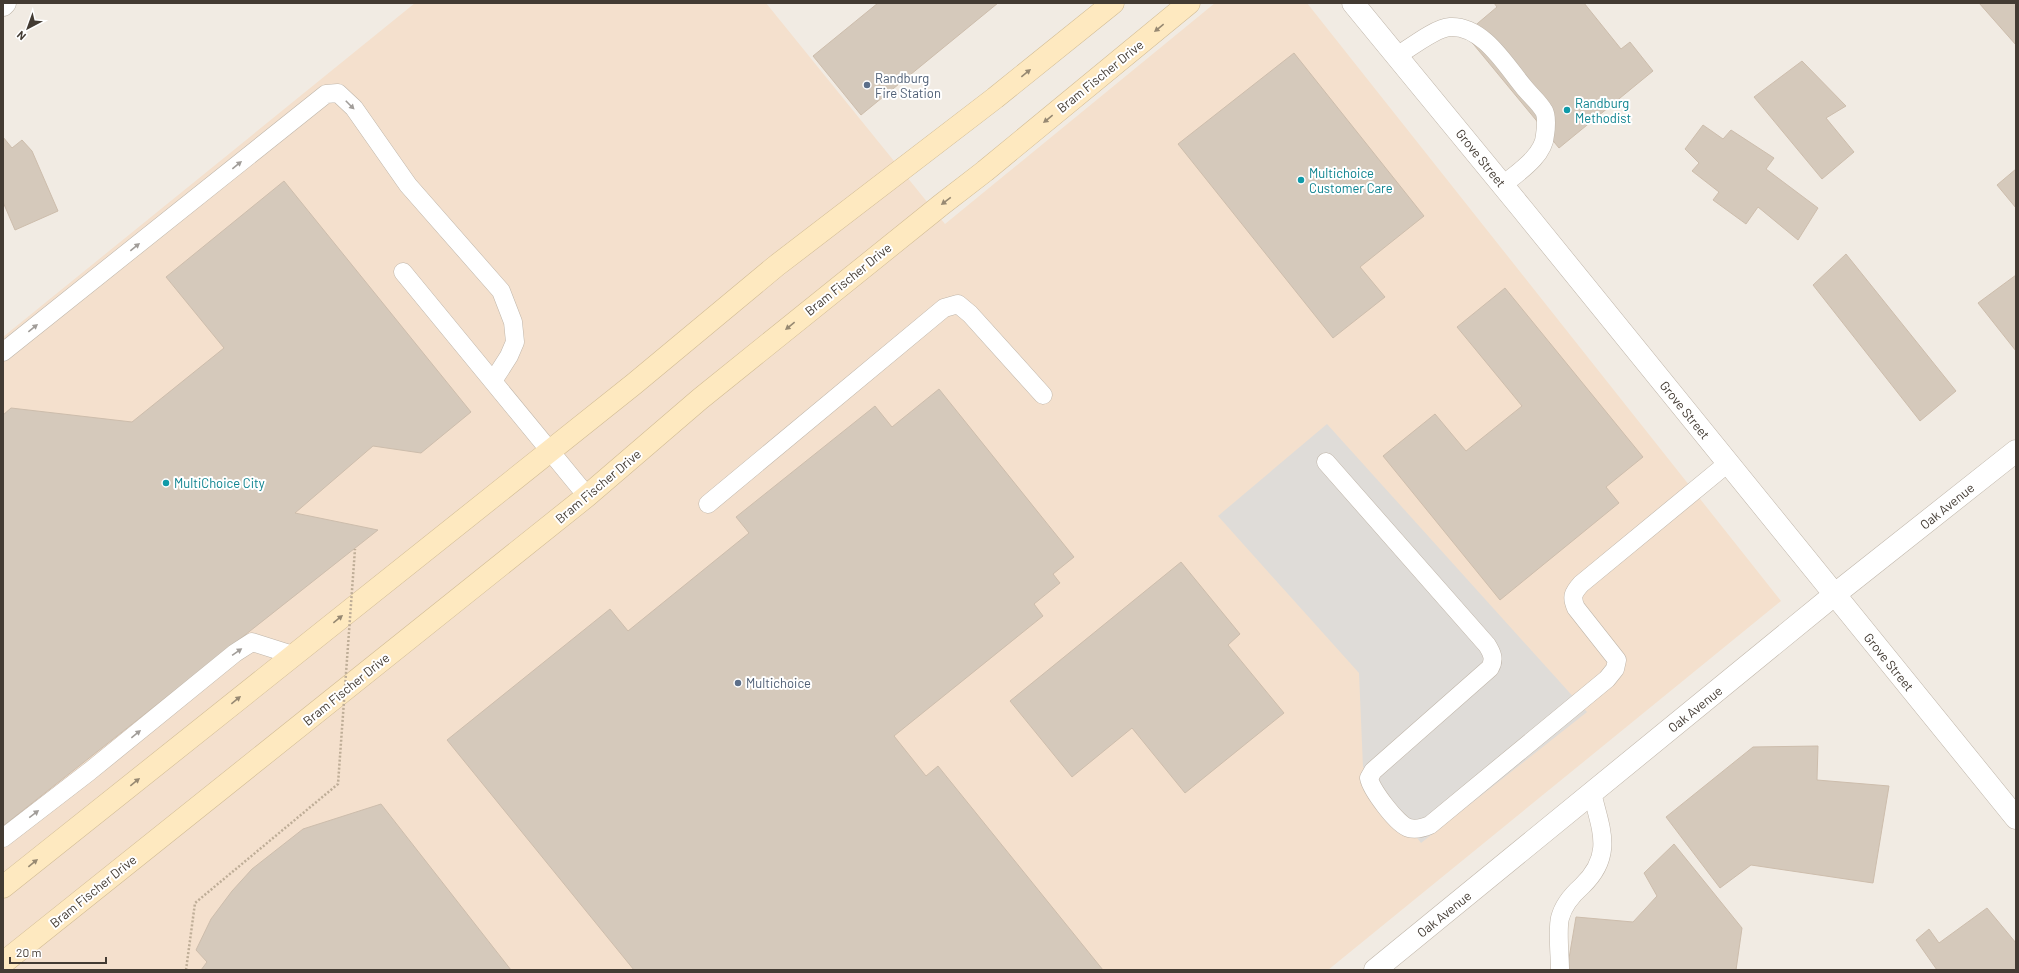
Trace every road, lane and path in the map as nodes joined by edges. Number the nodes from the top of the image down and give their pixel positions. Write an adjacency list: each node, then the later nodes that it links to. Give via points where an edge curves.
1 (1113, 3): 10 (main road, one-way to 1, via 634,384 776,266 996,98)
2 (1189, 3): 14 (main road, Bram Fischer Drive, one-way to 14, via 985,171 700,399)
3 (1353, 3): 4 (street, Grove Street)
4 (1397, 56): 5 (street, Grove Street); 5 (lane, via 1448,27 1461,28 1474,33 1486,43 1510,69 1545,112 1546,136 1538,152)
5 (1503, 185): 13 (street, Grove Street)
6 (403, 272): 8 (lane)
7 (3, 352): 8 (lane, one-way to 8, via 326,94 338,93 354,108 408,186 501,291 513,322 516,342)
8 (493, 381): 10 (lane)
9 (1043, 395): 15 (lane, via 970,314 958,304 944,308)
10 (550, 449): 14 (lane); 18 (main road, one-way to 10)
11 (2016, 450): 17 (street, Oak Avenue)
12 (1326, 462): 13 (lane, via 1488,645 1493,655 1490,668 1373,771 1369,778 1372,788 1400,822 1408,828 1416,829 1430,825 1607,679 1615,669 1617,660 1576,608 1572,599 1574,592)
13 (1728, 463): 17 (street, Grove Street)
14 (588, 496): 23 (main road, Bram Fischer Drive)
15 (708, 504)
16 (355, 549): 24 (path, bridge, via 338,784 195,903)
17 (1834, 595): 19 (street, Oak Avenue); 20 (street, Grove Street)
18 (293, 655): 21 (lane, one-way to 18, via 252,642); 22 (main road, one-way to 18)
19 (1592, 793): 25 (street, Oak Avenue); 26 (lane, via 1604,842 1603,851 1596,871 1574,894 1560,918)
20 (2016, 818)
21 (3, 838)
22 (3, 887)
23 (3, 963)
24 (186, 970)
25 (1375, 970)
26 (1560, 970)

